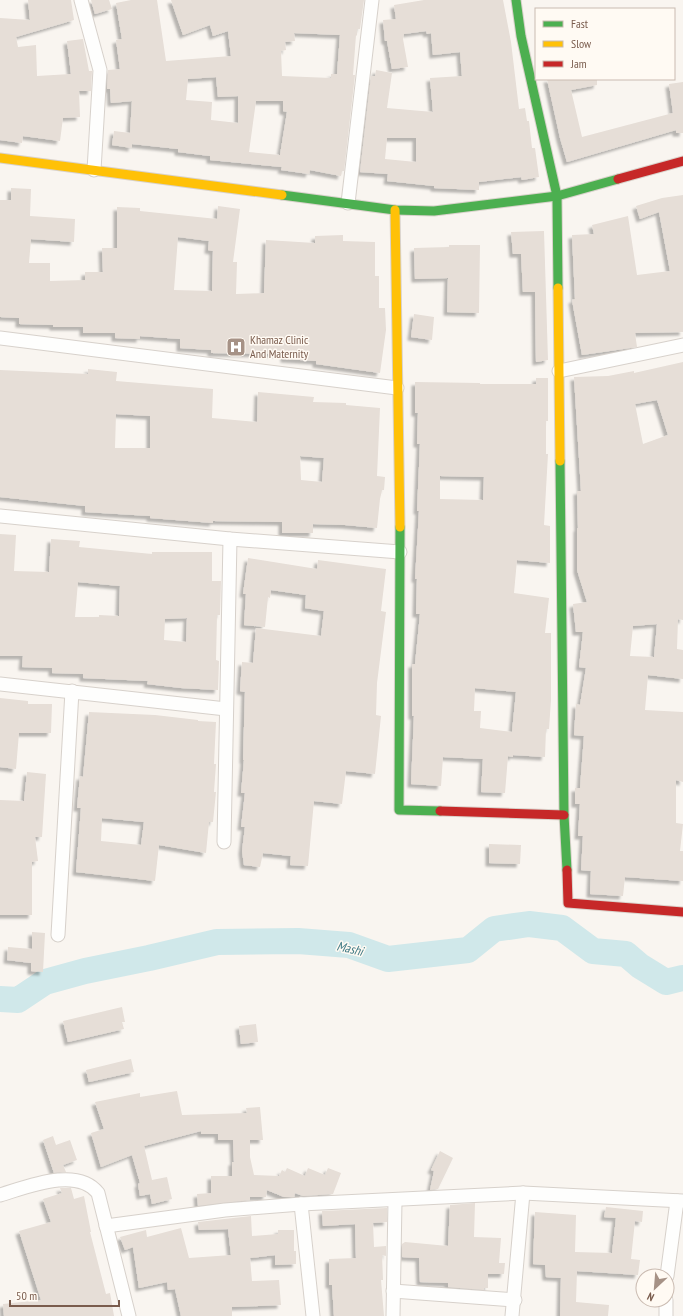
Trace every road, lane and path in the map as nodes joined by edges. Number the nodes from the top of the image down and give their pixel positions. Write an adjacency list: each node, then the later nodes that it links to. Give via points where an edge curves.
1 (81, 0): 6 (street, via 100,70)
2 (372, 0): 8 (street)
3 (516, 0): 7 (street, via 521,36)
4 (0, 158): 6 (street)
5 (683, 161): 7 (street)
6 (94, 170): 8 (street)
7 (557, 196): 9 (street, via 434,210); 12 (street)
8 (348, 203): 9 (street)
9 (394, 210): 13 (street)
10 (0, 338): 13 (street)
11 (683, 345): 12 (street)
12 (559, 371): 20 (street)
13 (397, 388): 16 (street)
14 (0, 516): 15 (street)
15 (230, 539): 16 (street); 19 (street)
16 (400, 552): 20 (street, via 400,810)
17 (0, 684): 18 (street)
18 (72, 691): 19 (street); 23 (street)
19 (226, 709): 21 (street)
20 (564, 815): 22 (street, via 568,903)
21 (224, 842)
22 (683, 912)
23 (58, 935)
24 (523, 1193): 26 (street); 27 (street); 32 (street)
25 (0, 1195): 29 (street, via 46,1181 82,1181 92,1185 98,1193)
26 (394, 1201): 28 (street); 31 (street)
27 (680, 1201): 30 (street)
28 (301, 1204): 29 (street, via 225,1210); 34 (street)
29 (106, 1226): 33 (street)
30 (668, 1268)
31 (393, 1291): 32 (street); 35 (street)
32 (515, 1300): 36 (street)
33 (129, 1316)
34 (313, 1316)
35 (393, 1316)
36 (512, 1316)

